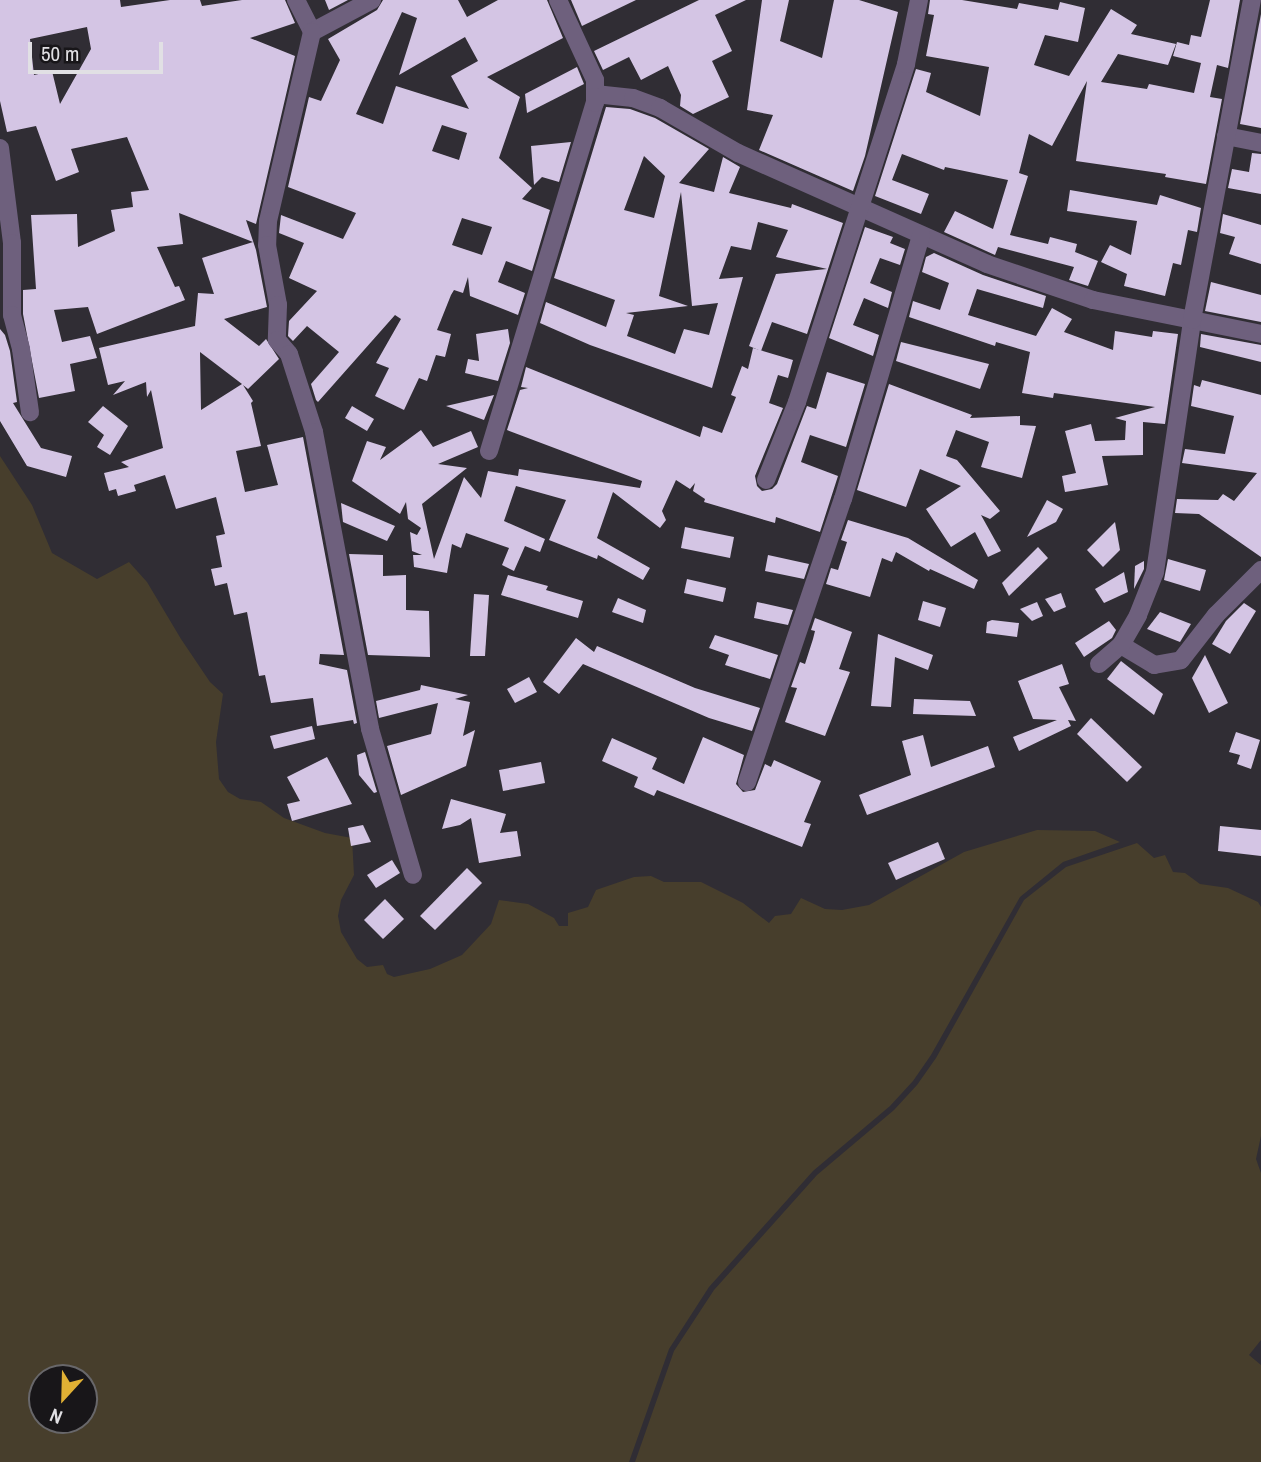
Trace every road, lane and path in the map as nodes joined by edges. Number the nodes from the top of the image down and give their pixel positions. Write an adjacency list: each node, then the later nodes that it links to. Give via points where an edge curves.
1 (296, 0): 6 (street)
2 (372, 0): 6 (street)
3 (558, 0): 7 (street, via 595,80)
4 (919, 0): 11 (street, via 905,64)
5 (1252, 0): 8 (street)
6 (312, 32): 22 (street, via 268,221 267,245 278,305 277,340 289,354 314,432 370,729)
7 (595, 94): 11 (street, via 633,98 660,108 738,153); 16 (street)
8 (1226, 136): 9 (street); 13 (street)
9 (1261, 144)
10 (0, 148): 15 (street, via 12,243 12,315)
11 (859, 208): 12 (street); 17 (street, via 797,402)
12 (921, 235): 13 (street, via 987,264 1093,300); 21 (street, via 843,499)
13 (1192, 320): 14 (street); 19 (street, via 1155,572)
14 (1261, 334)
15 (30, 412)
16 (489, 451)
17 (766, 480)
18 (1261, 570): 19 (street, via 1216,615 1181,660 1154,665)
19 (1121, 645): 20 (street)
20 (1099, 664)
21 (747, 782)
22 (413, 875)

